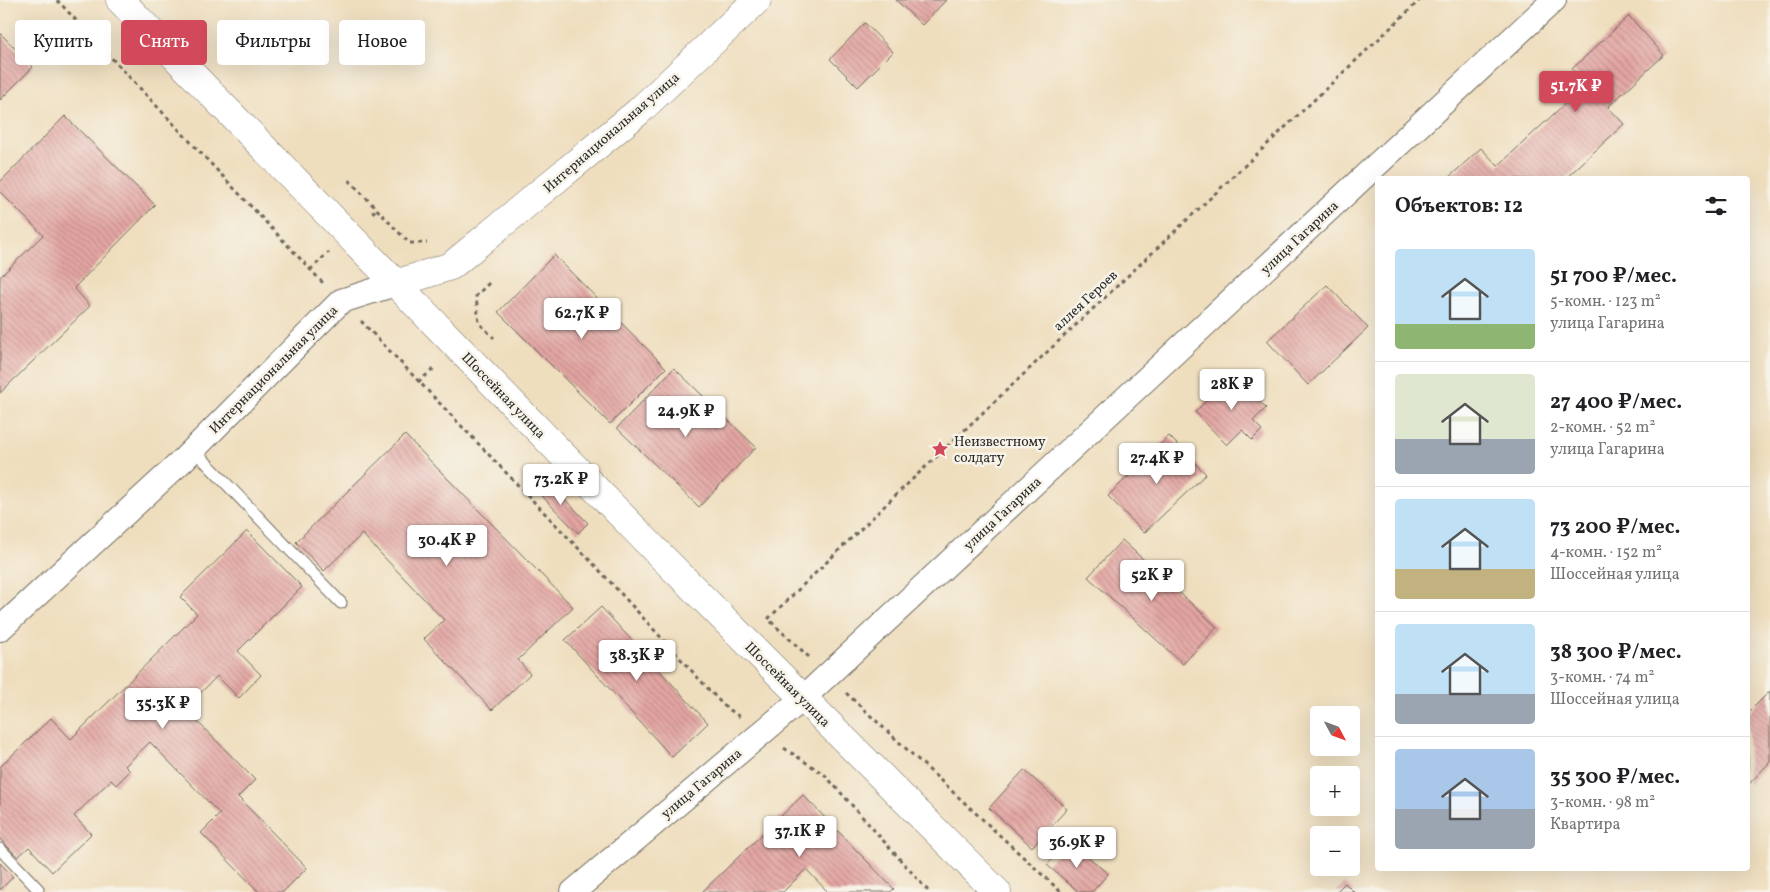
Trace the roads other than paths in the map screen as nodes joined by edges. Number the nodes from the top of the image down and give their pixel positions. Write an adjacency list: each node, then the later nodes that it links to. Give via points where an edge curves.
1 (120, 0): 4 (main road, Шоссейная улица)
2 (757, 0): 4 (main road, Интернациональная улица, via 638,112 450,266)
3 (1554, 0): 8 (street, улица Гагарина)
4 (395, 284): 5 (street, Интернациональная улица, via 341,301); 8 (main road, Шоссейная улица)
5 (193, 449): 6 (lane); 7 (street, Интернациональная улица)
6 (341, 603)
7 (0, 629)
8 (802, 699): 11 (street, улица Гагарина); 12 (main road, Шоссейная улица)
9 (0, 849): 10 (lane)
10 (38, 890)
11 (573, 892)
12 (997, 892)

